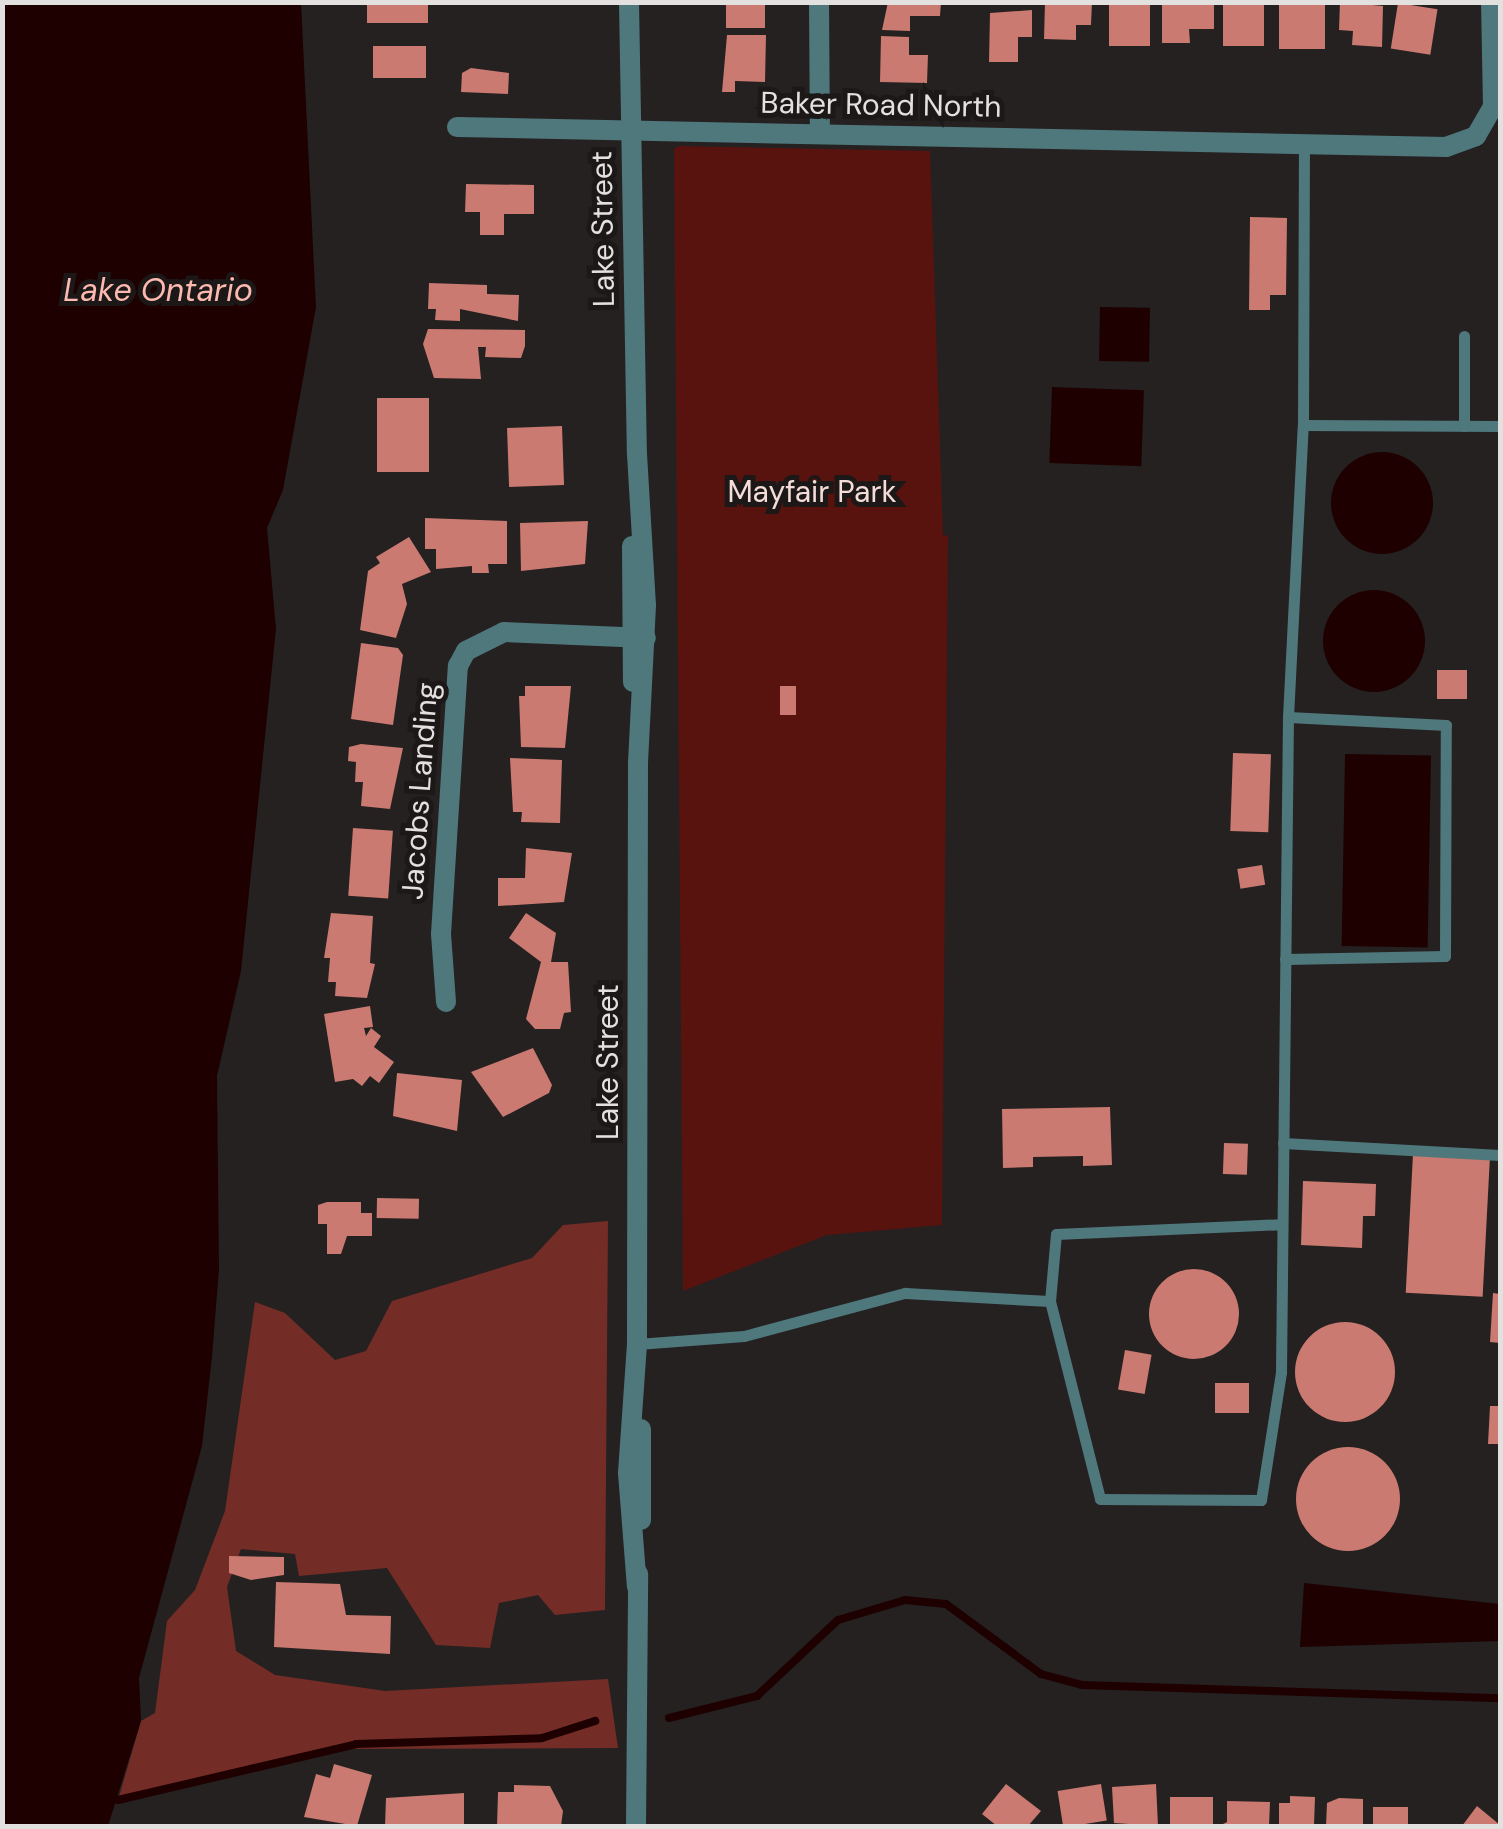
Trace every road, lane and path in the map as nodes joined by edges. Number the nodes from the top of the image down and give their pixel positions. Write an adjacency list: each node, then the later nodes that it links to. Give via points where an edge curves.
1 (630, 2): 5 (street, Lake Street)
2 (818, 2): 6 (street)
3 (1492, 2): 7 (street, Baker Road North, via 1492,106 1476,136 1446,148)
4 (456, 128): 5 (street, Baker Road North)
5 (630, 130): 6 (street, Baker Road North); 12 (street, Lake Street)
6 (820, 132): 7 (street, Baker Road North)
7 (1304, 146): 9 (lane)
8 (1464, 336): 10 (lane)
9 (1303, 425): 10 (lane); 13 (lane)
10 (1464, 426): 11 (lane)
11 (1500, 426)
12 (638, 637): 15 (street, Jacobs Landing, via 504,632 466,650 458,666 441,934); 20 (street, Lake Street)
13 (1288, 716): 14 (lane); 14 (lane, via 1446,725 1445,956)
14 (1285, 959): 16 (lane)
15 (446, 1002)
16 (1283, 1144): 17 (lane); 18 (lane)
17 (1500, 1155)
18 (1282, 1224): 19 (lane, via 1056,1234); 19 (lane, via 1281,1372 1262,1500 1100,1500)
19 (1050, 1302): 20 (lane, via 905,1293 744,1336)
20 (636, 1352): 21 (street, Lake Street, via 645,1473 637,1586)
21 (636, 1826)

